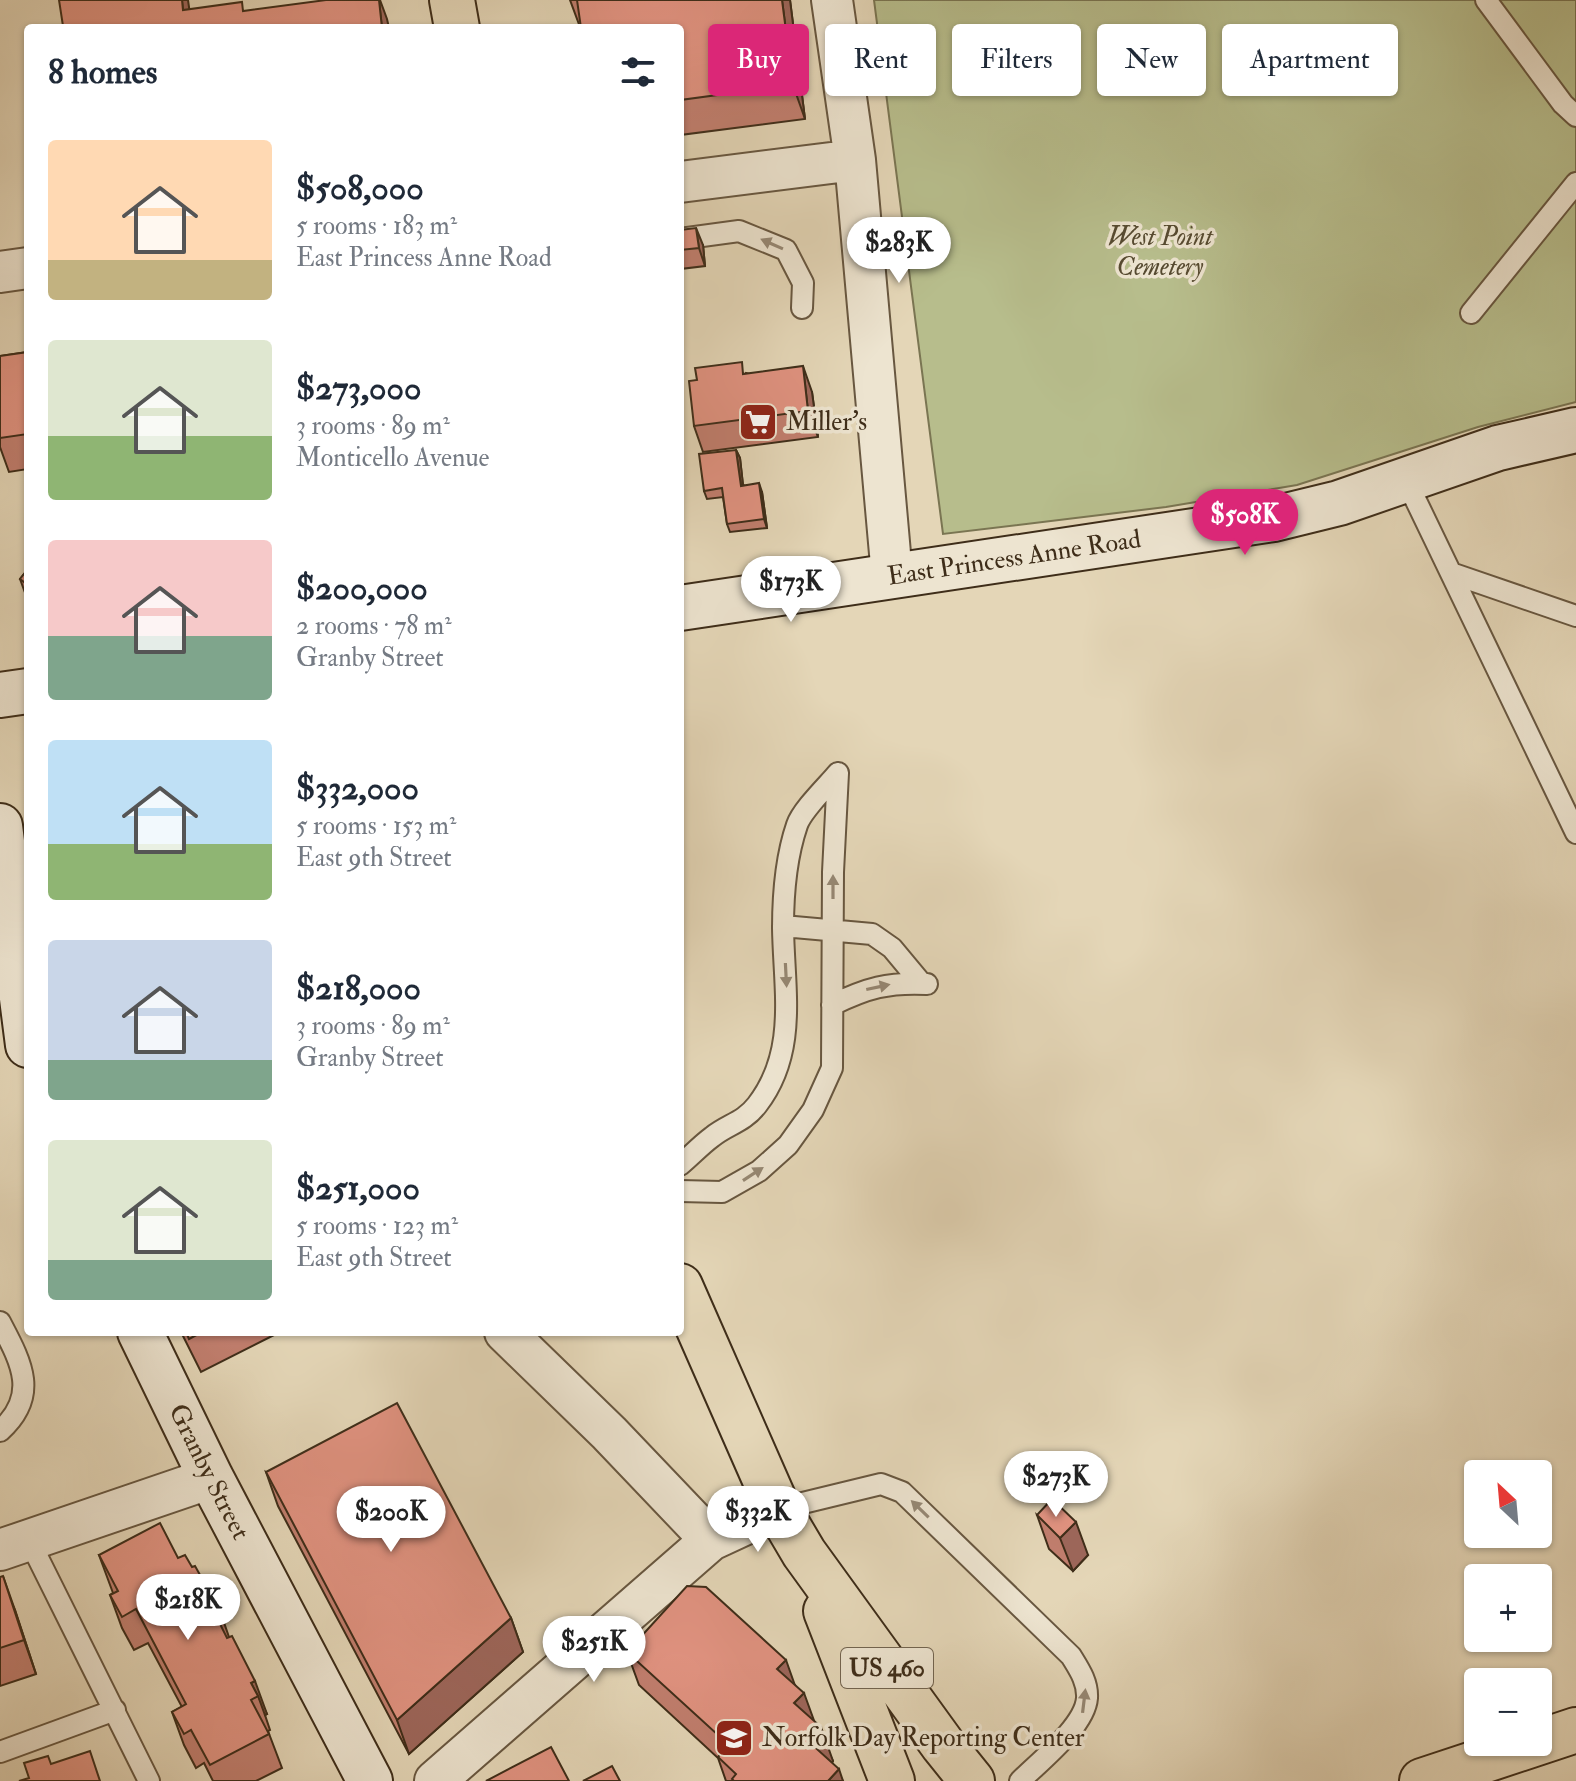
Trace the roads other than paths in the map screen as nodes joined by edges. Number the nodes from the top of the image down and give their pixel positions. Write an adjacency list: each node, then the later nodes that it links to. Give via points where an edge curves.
1 (452, 0): 4 (main road)
2 (832, 0): 6 (street)
3 (1486, 0): 5 (lane)
4 (456, 24)
5 (1576, 116)
6 (855, 160): 7 (street); 17 (street)
7 (684, 181)
8 (1576, 183): 13 (lane)
9 (684, 238): 12 (lane, one-way to 9, via 803,283 786,250 739,231)
10 (24, 269): 11 (street)
11 (0, 272)
12 (802, 308)
13 (1471, 313)
14 (1576, 430): 15 (main road, East Princess Anne Road, via 1498,448)
15 (1406, 480): 16 (lane); 17 (main road, East Princess Anne Road, via 1274,519)
16 (1451, 573): 19 (lane); 23 (lane)
17 (892, 576): 18 (main road, East Princess Anne Road)
18 (684, 607)
19 (1576, 616)
20 (24, 692): 21 (main road)
21 (0, 695)
22 (0, 826): 27 (main road)
23 (1576, 833)
24 (783, 926): 25 (lane); 25 (lane, one-way to 24, via 838,773 797,822); 28 (lane, one-way to 28, via 785,1045 775,1077 742,1122 714,1135)
25 (832, 932): 26 (lane); 26 (lane, one-way to 25, via 866,989 898,982 924,984 872,934)
26 (832, 1005): 29 (lane, one-way to 26, via 722,1192 759,1171 788,1145 813,1110 832,1068)
27 (24, 1014)
28 (684, 1161)
29 (684, 1191)
30 (684, 1295): 36 (main road, US 460)
31 (0, 1322): 34 (lane, via 22,1364 25,1386 19,1407)
32 (142, 1336): 35 (main road, Granby Street)
33 (509, 1336): 37 (street)
34 (0, 1431)
35 (211, 1478): 38 (street); 44 (main road, Granby Street)
36 (778, 1509): 37 (street); 39 (main road, US 460); 48 (lane, one-way to 36, via 1081,1719 1087,1697 1083,1675 1071,1656 902,1492 881,1484)
37 (711, 1540): 45 (street)
38 (14, 1545): 40 (lane)
39 (804, 1553): 46 (main road); 47 (main road, US 460)
40 (115, 1710): 42 (lane); 43 (lane)
41 (1576, 1730): 49 (main road)
42 (0, 1752)
43 (149, 1781)
44 (370, 1781)
45 (435, 1781)
46 (892, 1781)
47 (972, 1781)
48 (1020, 1781)
49 (1422, 1781)

